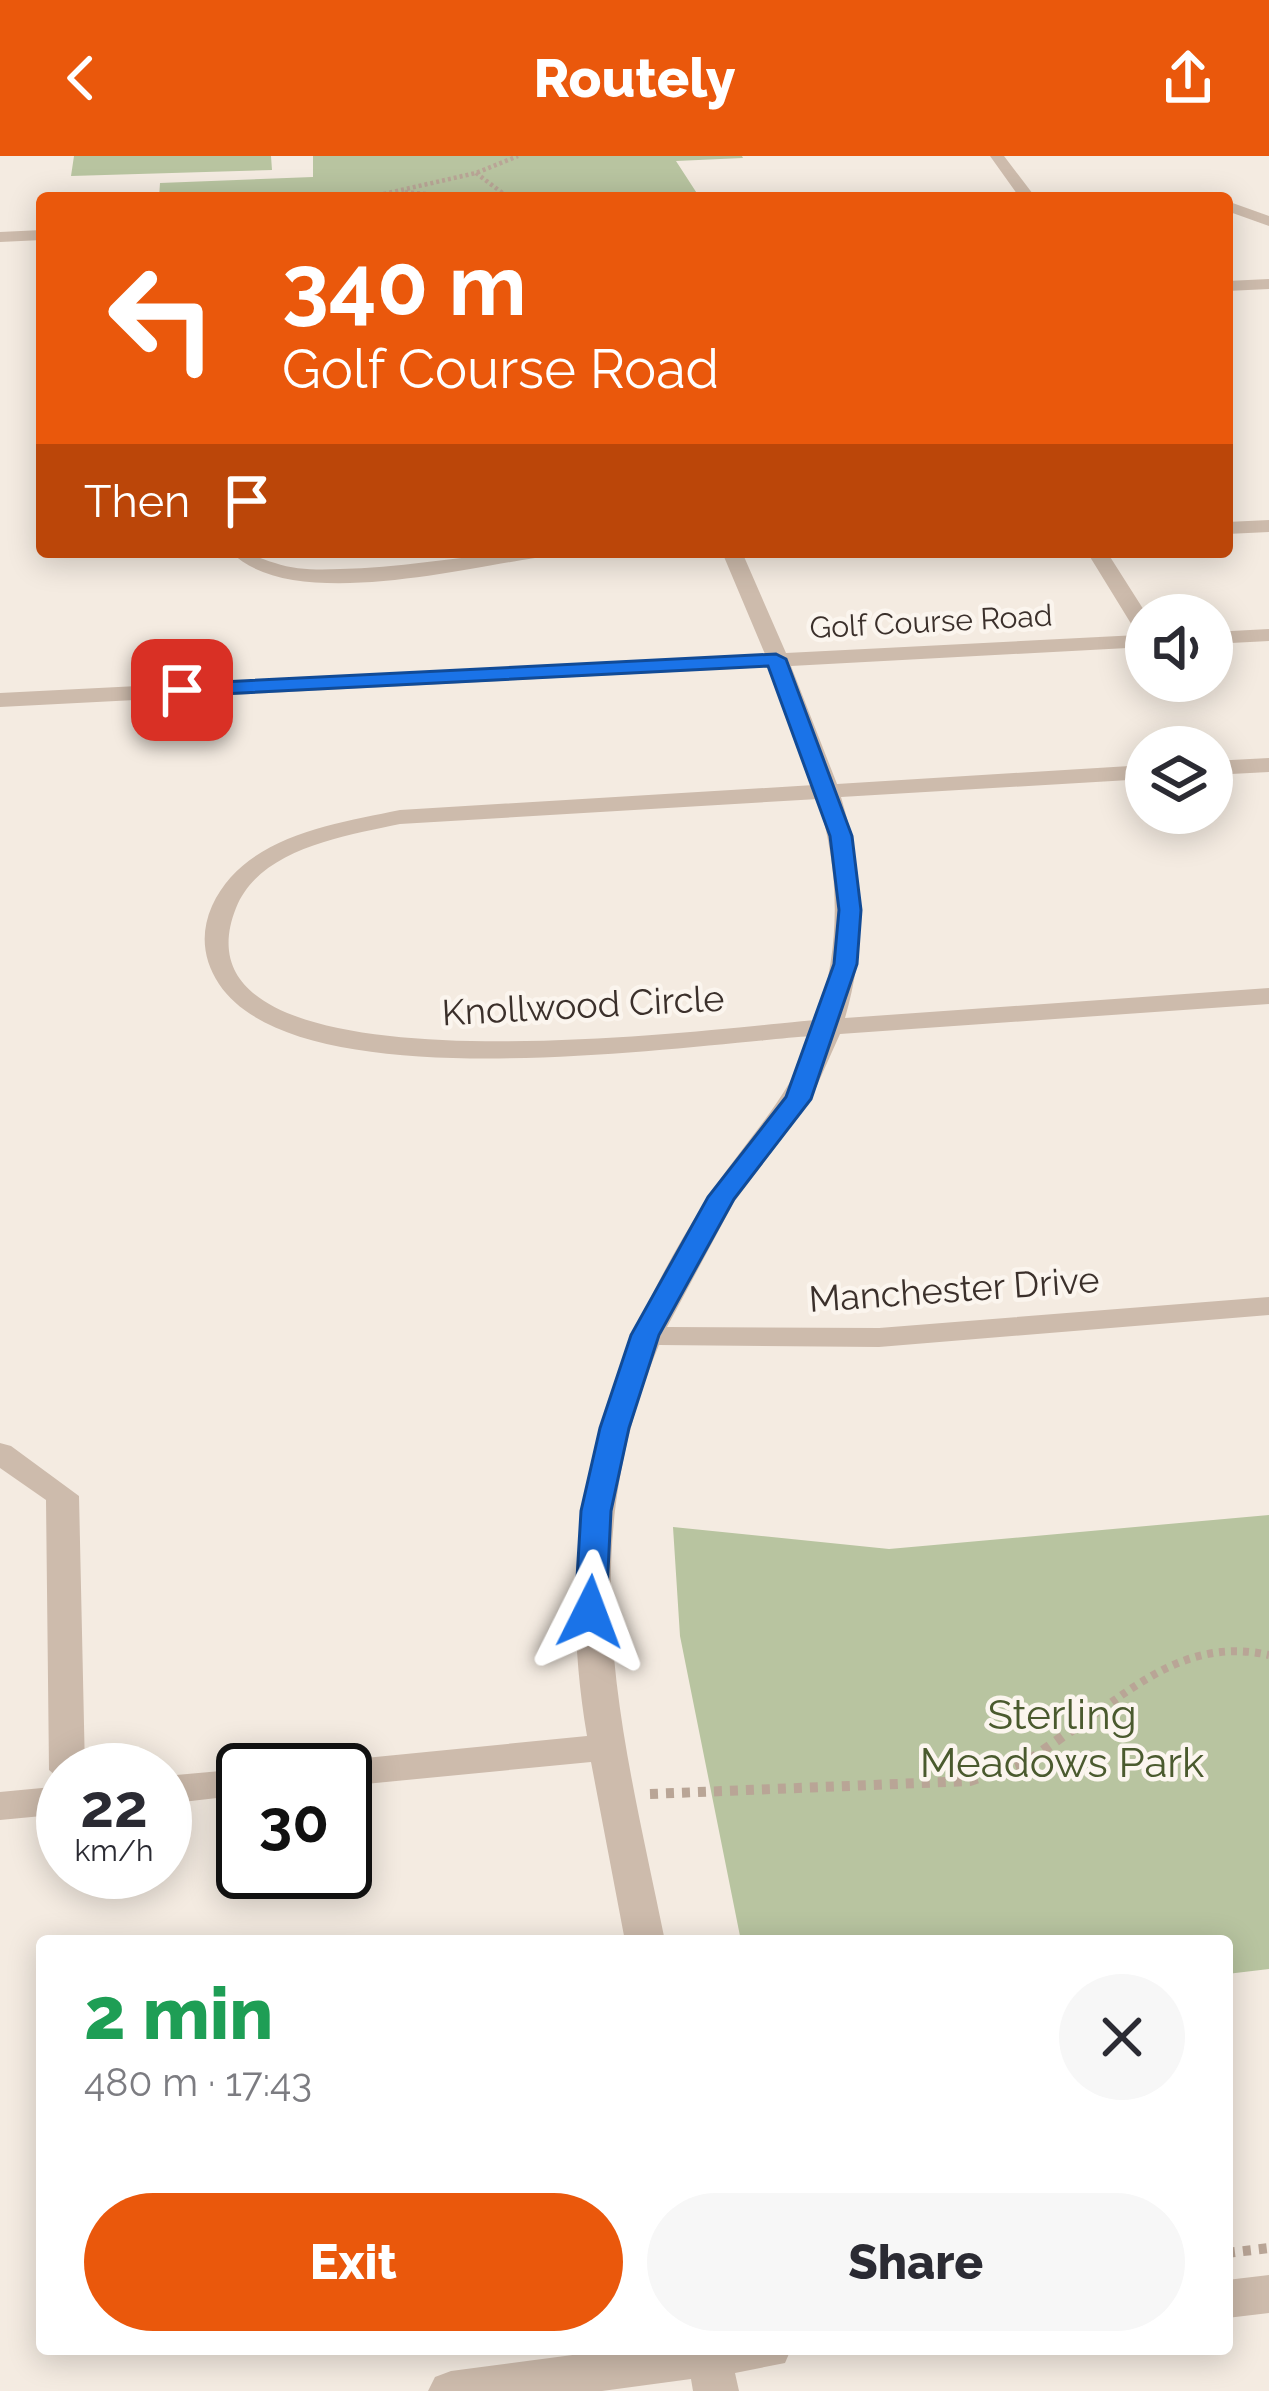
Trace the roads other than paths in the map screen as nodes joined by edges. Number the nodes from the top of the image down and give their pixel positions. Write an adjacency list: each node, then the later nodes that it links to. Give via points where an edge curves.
1 (997, 156): 2 (street)
2 (1023, 192)
3 (1233, 208): 4 (street)
4 (1269, 221)
5 (36, 235): 6 (street)
6 (0, 237)
7 (1269, 284): 8 (street)
8 (1233, 286)
9 (1269, 526): 10 (street)
10 (1233, 528)
11 (249, 558): 12 (street, via 271,574 335,576)
12 (485, 558)
13 (734, 558): 19 (street)
14 (1101, 558): 15 (street)
15 (1125, 597)
16 (1269, 634): 17 (street)
17 (1233, 637)
18 (1125, 642): 19 (street, Golf Course Road)
19 (776, 659): 20 (street, Golf Course Road); 24 (street)
20 (0, 700)
21 (1269, 765): 22 (street)
22 (1233, 768)
23 (1125, 773): 24 (street, Knollwood Circle)
24 (828, 790): 26 (street, via 850,910 846,964); 26 (street, Knollwood Circle, via 455,810 336,831 255,866 225,904 215,946 247,1001 293,1023 398,1048 470,1052)
25 (1269, 996): 26 (street, Knollwood Circle)
26 (826, 1026): 28 (street, via 798,1099 722,1197)
27 (1269, 1306): 28 (street, Manchester Drive, via 839,1337)
28 (645, 1335): 31 (street, via 596,1511 590,1612)
29 (0, 1453): 30 (street, via 62,1496)
30 (67, 1743)
31 (611, 1747): 32 (street); 35 (street)
32 (372, 1769)
33 (36, 1803): 34 (street)
34 (0, 1806)
35 (644, 1935)
36 (1269, 2294): 37 (street)
37 (1233, 2298)
38 (747, 2355): 39 (street)
39 (711, 2365): 40 (street)
40 (451, 2391)

